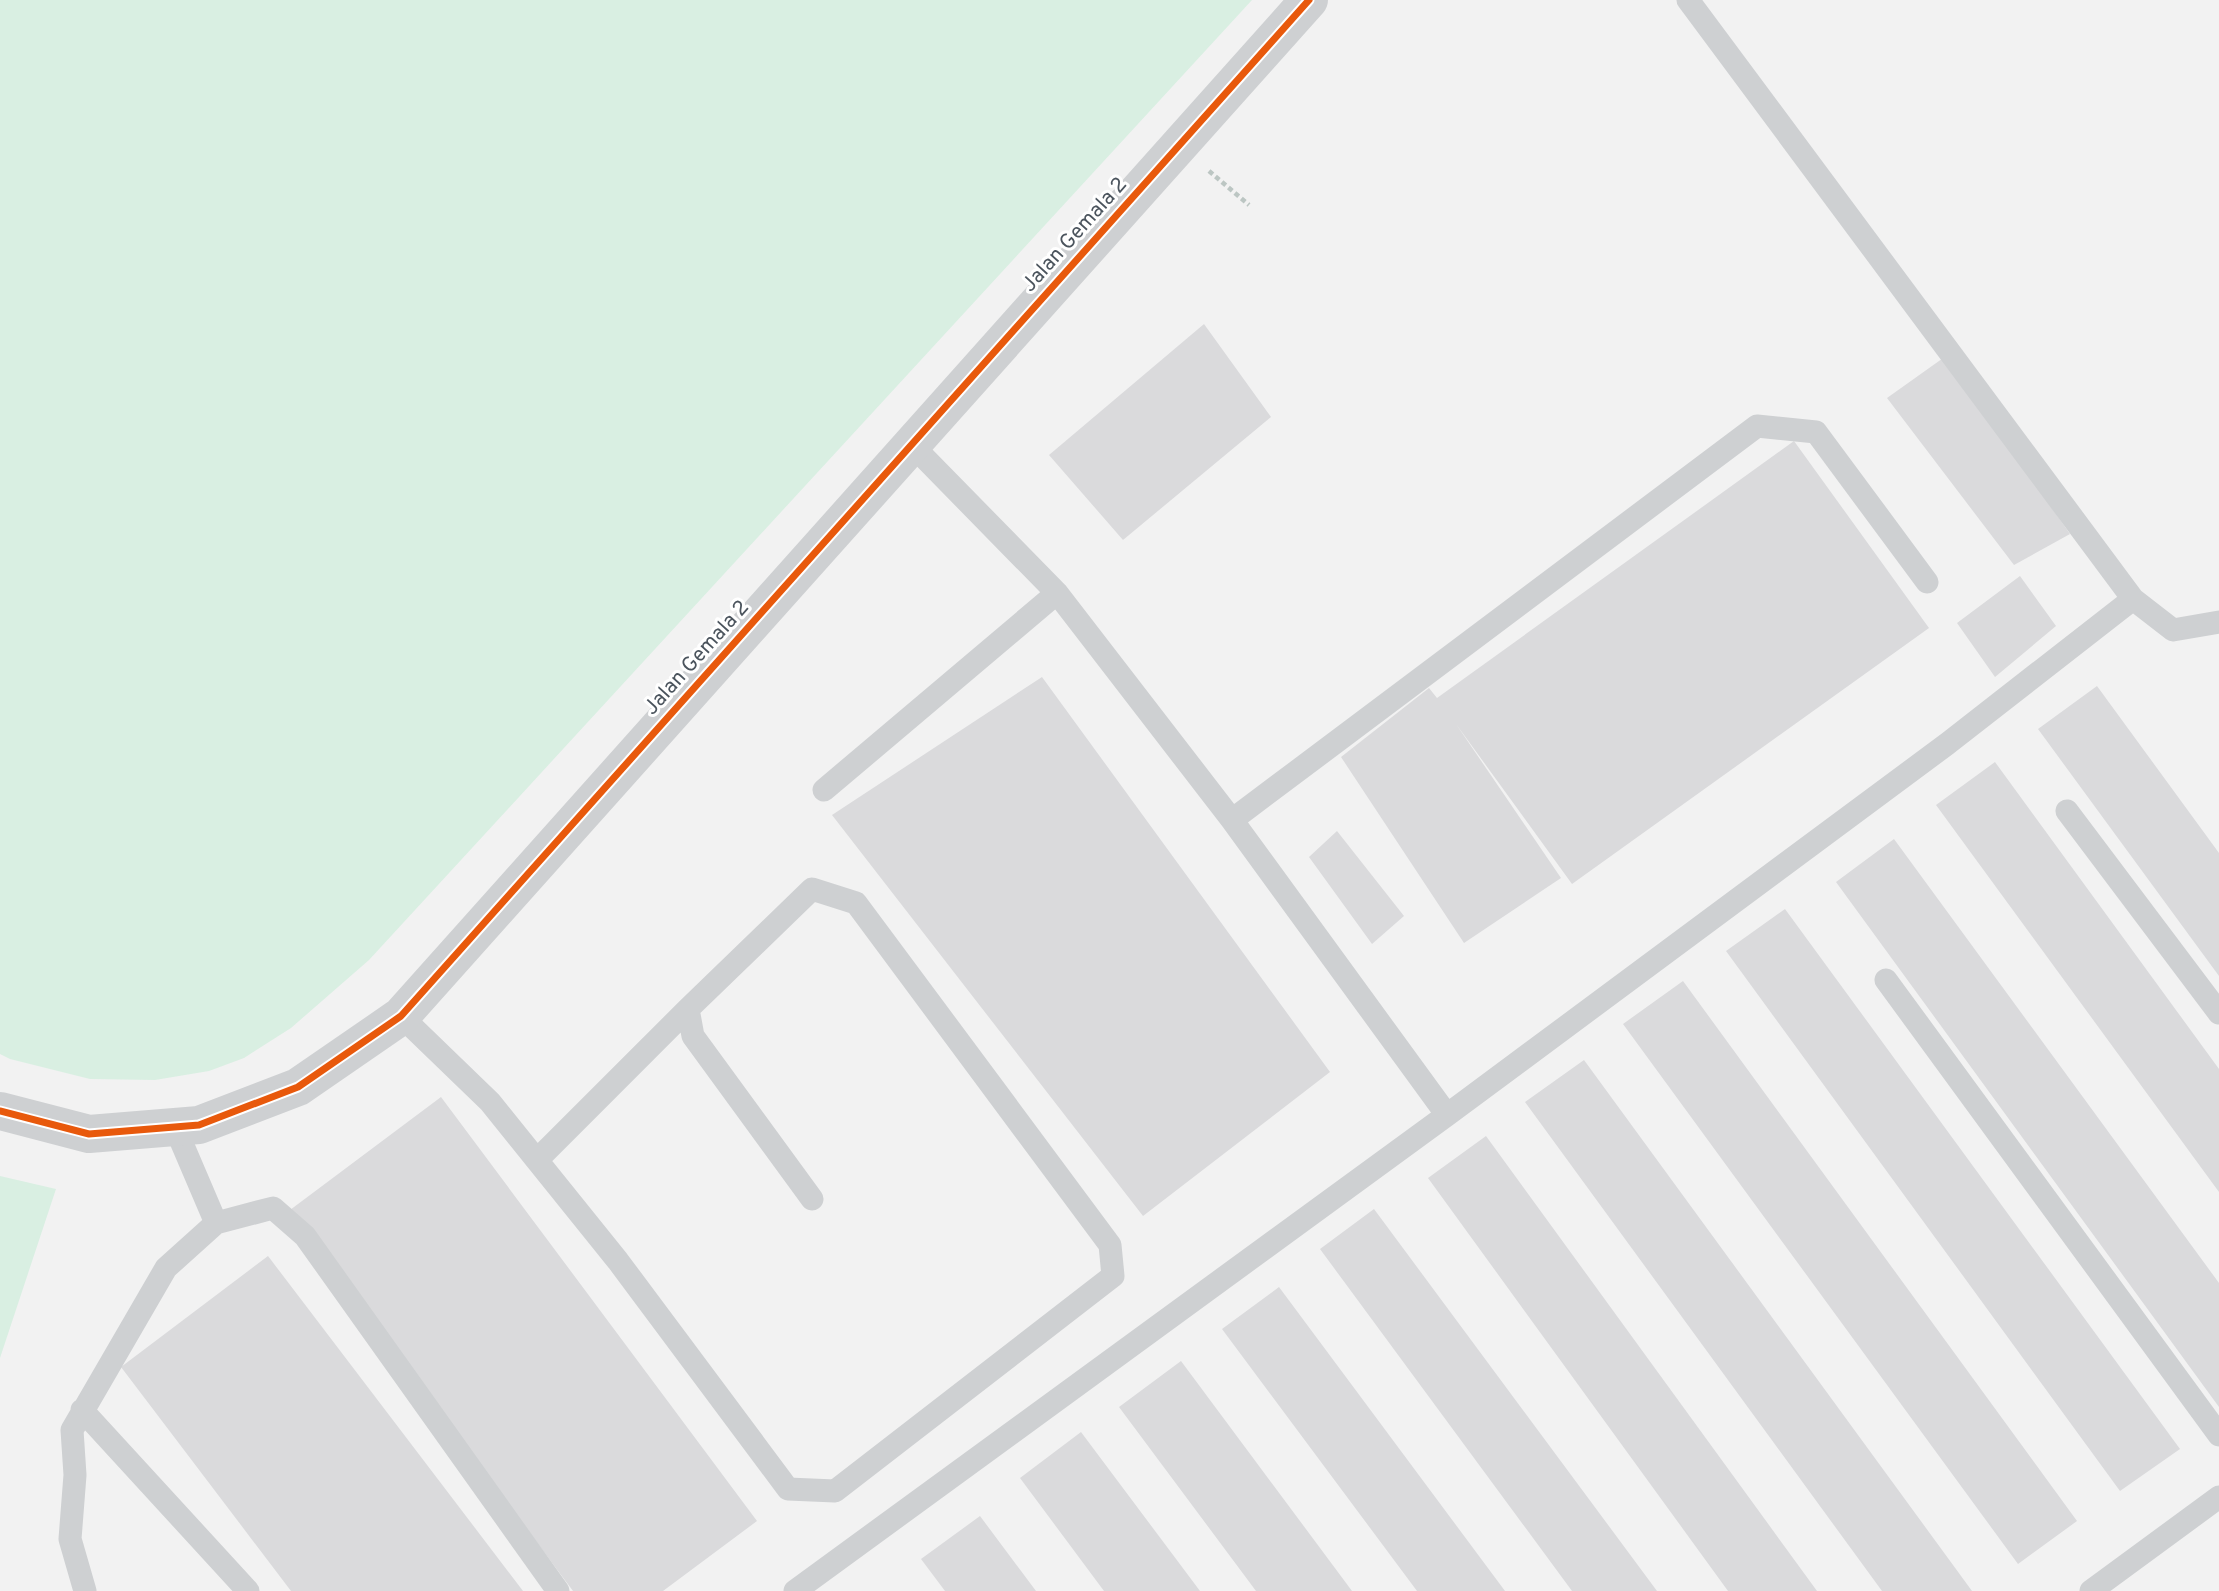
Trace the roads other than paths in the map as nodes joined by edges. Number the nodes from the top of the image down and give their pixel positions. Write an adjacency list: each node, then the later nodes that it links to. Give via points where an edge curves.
1 (1309, 0): 3 (street, Jalan Gemala 2)
2 (1688, 0): 6 (lane)
3 (911, 444): 5 (lane); 14 (street, Jalan Gemala 2)
4 (1927, 582): 10 (lane, via 1816,432 1757,426)
5 (1057, 593): 8 (lane); 10 (lane)
6 (2133, 599): 7 (lane, via 2173,629); 16 (lane, via 1936,752)
7 (2219, 621)
8 (824, 790)
9 (2067, 811): 13 (lane)
10 (1233, 821): 16 (lane)
11 (1886, 980): 22 (lane)
12 (688, 1009): 18 (lane); 18 (lane, via 812,889 856,903 1110,1245 1113,1276 835,1492 788,1489); 19 (lane, via 692,1036)
13 (2219, 1013)
14 (401, 1016): 17 (street, Jalan Gemala 2, via 298,1087 199,1125); 18 (lane, via 490,1102)
15 (0, 1111): 17 (street, Jalan Gemala 2, via 89,1135)
16 (1447, 1115): 27 (lane)
17 (175, 1127): 20 (lane)
18 (537, 1160)
19 (812, 1199)
20 (216, 1223): 21 (lane, via 166,1268); 26 (lane, via 273,1208 305,1236)
21 (82, 1410): 24 (lane, via 72,1430 75,1475 70,1539); 25 (lane)
22 (2219, 1435)
23 (2219, 1497): 28 (lane)
24 (85, 1591)
25 (248, 1591)
26 (558, 1591)
27 (795, 1591)
28 (2091, 1591)

